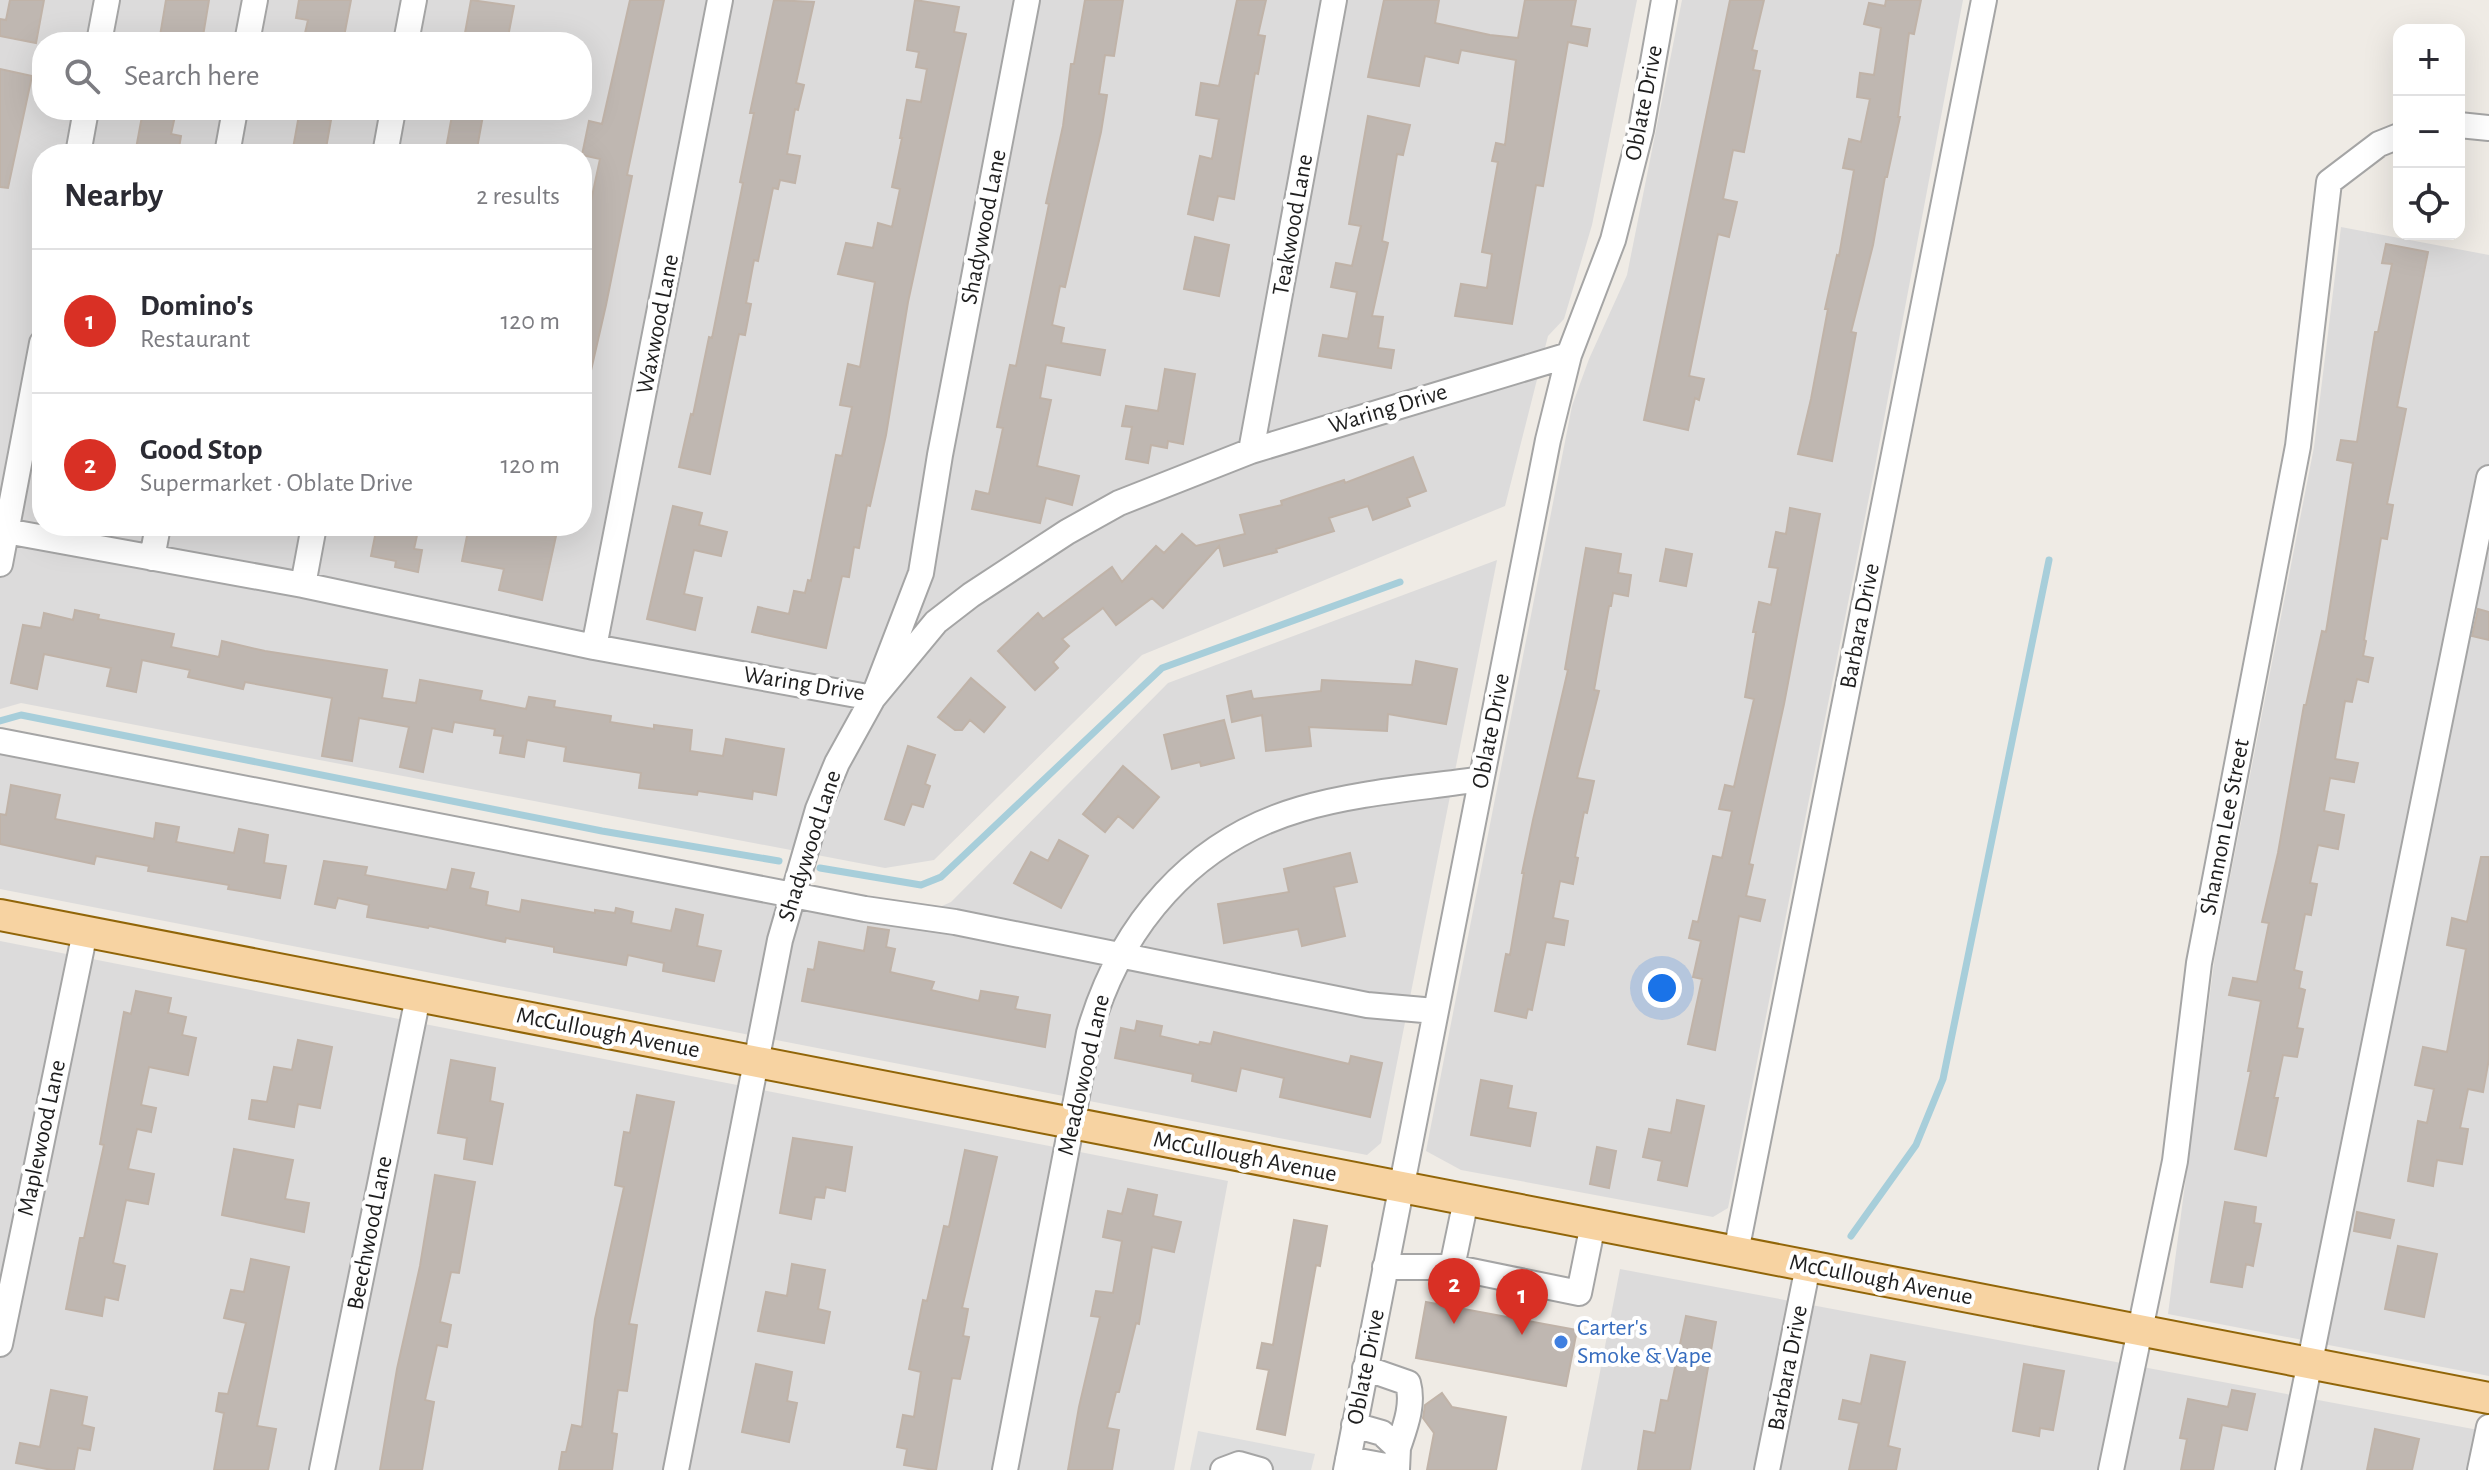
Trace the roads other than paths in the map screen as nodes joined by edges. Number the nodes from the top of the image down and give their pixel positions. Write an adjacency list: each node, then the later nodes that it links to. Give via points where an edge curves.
1 (107, 0): 9 (street)
2 (255, 0): 10 (street)
3 (414, 0): 11 (street)
4 (720, 0): 33 (street, Waxwood Lane)
5 (1027, 0): 34 (street, Shadywood Lane, via 921,573)
6 (1334, 0): 23 (street, Teakwood Lane)
7 (1664, 0): 21 (street, Oblate Drive, via 1641,130 1613,240)
8 (1984, 0): 48 (street, Barbara Drive)
9 (101, 32)
10 (249, 32)
11 (408, 32)
12 (84, 120): 18 (street)
13 (233, 120): 19 (street)
14 (391, 120): 20 (street)
15 (2465, 126): 16 (street)
16 (2489, 128)
17 (2393, 138): 52 (street, Shannon Lee Street, via 2329,182 2298,446 2199,963 2175,1161)
18 (80, 144)
19 (229, 144)
20 (387, 144)
21 (1569, 355): 23 (street, Waring Drive); 36 (street, Oblate Drive)
22 (32, 395): 25 (street)
23 (1251, 451): 34 (street, Waring Drive, via 1119,503 1067,532 936,622)
24 (2489, 478): 54 (street)
25 (6, 531): 26 (street, Waring Drive); 31 (street)
26 (32, 536)
27 (33, 536): 30 (street, Waring Drive)
28 (156, 536): 30 (street)
29 (312, 536): 32 (street)
30 (152, 558): 32 (street, Waring Drive)
31 (0, 564)
32 (303, 585): 33 (street, Waring Drive)
33 (594, 647): 34 (street, Waring Drive)
34 (873, 698): 37 (street, Shadywood Lane, via 818,809)
35 (0, 741): 37 (street)
36 (1481, 779): 40 (street, Meadowood Lane, via 1321,804 1241,834 1164,893); 42 (street, Oblate Drive)
37 (793, 895): 40 (street); 43 (street, Shadywood Lane)
38 (0, 915): 39 (main road, McCullough Avenue)
39 (85, 932): 41 (main road, McCullough Avenue); 53 (street, Maplewood Lane)
40 (1119, 956): 42 (street, via 1367,1005); 44 (street, Meadowood Lane, via 1089,1033)
41 (418, 997): 43 (main road, McCullough Avenue); 61 (street, Beechwood Lane)
42 (1435, 1011): 45 (street, Oblate Drive)
43 (756, 1062): 44 (main road, McCullough Avenue); 62 (street, Shadywood Lane)
44 (1072, 1123): 45 (main road, McCullough Avenue); 63 (street, Meadowood Lane)
45 (1400, 1187): 46 (main road, McCullough Avenue); 50 (street, Oblate Drive)
46 (1466, 1200): 47 (main road, McCullough Avenue); 51 (street)
47 (1593, 1224): 48 (main road, McCullough Avenue); 51 (street, via 1579,1293)
48 (1736, 1252): 49 (main road, McCullough Avenue)
49 (1808, 1266): 52 (main road, McCullough Avenue); 66 (street, Barbara Drive)
50 (1385, 1267): 51 (street); 55 (street, Oblate Drive)
51 (1452, 1267)
52 (2141, 1330): 54 (main road, McCullough Avenue); 67 (street, Shannon Lee Street)
53 (0, 1344)
54 (2309, 1363): 56 (main road, McCullough Avenue); 68 (street)
55 (1365, 1368): 57 (street, Oblate Drive); 59 (street, via 1408,1383 1409,1413)
56 (2489, 1398)
57 (1354, 1425): 59 (street, via 1382,1433); 60 (street, Oblate Drive)
58 (2489, 1427): 69 (street)
59 (1397, 1462): 60 (street)
60 (1347, 1464)
61 (322, 1470)
62 (676, 1470)
63 (1005, 1470)
64 (1223, 1470): 65 (street, via 1239,1464)
65 (1260, 1470)
66 (1767, 1470)
67 (2111, 1470)
68 (2288, 1470)
69 (2480, 1470)

